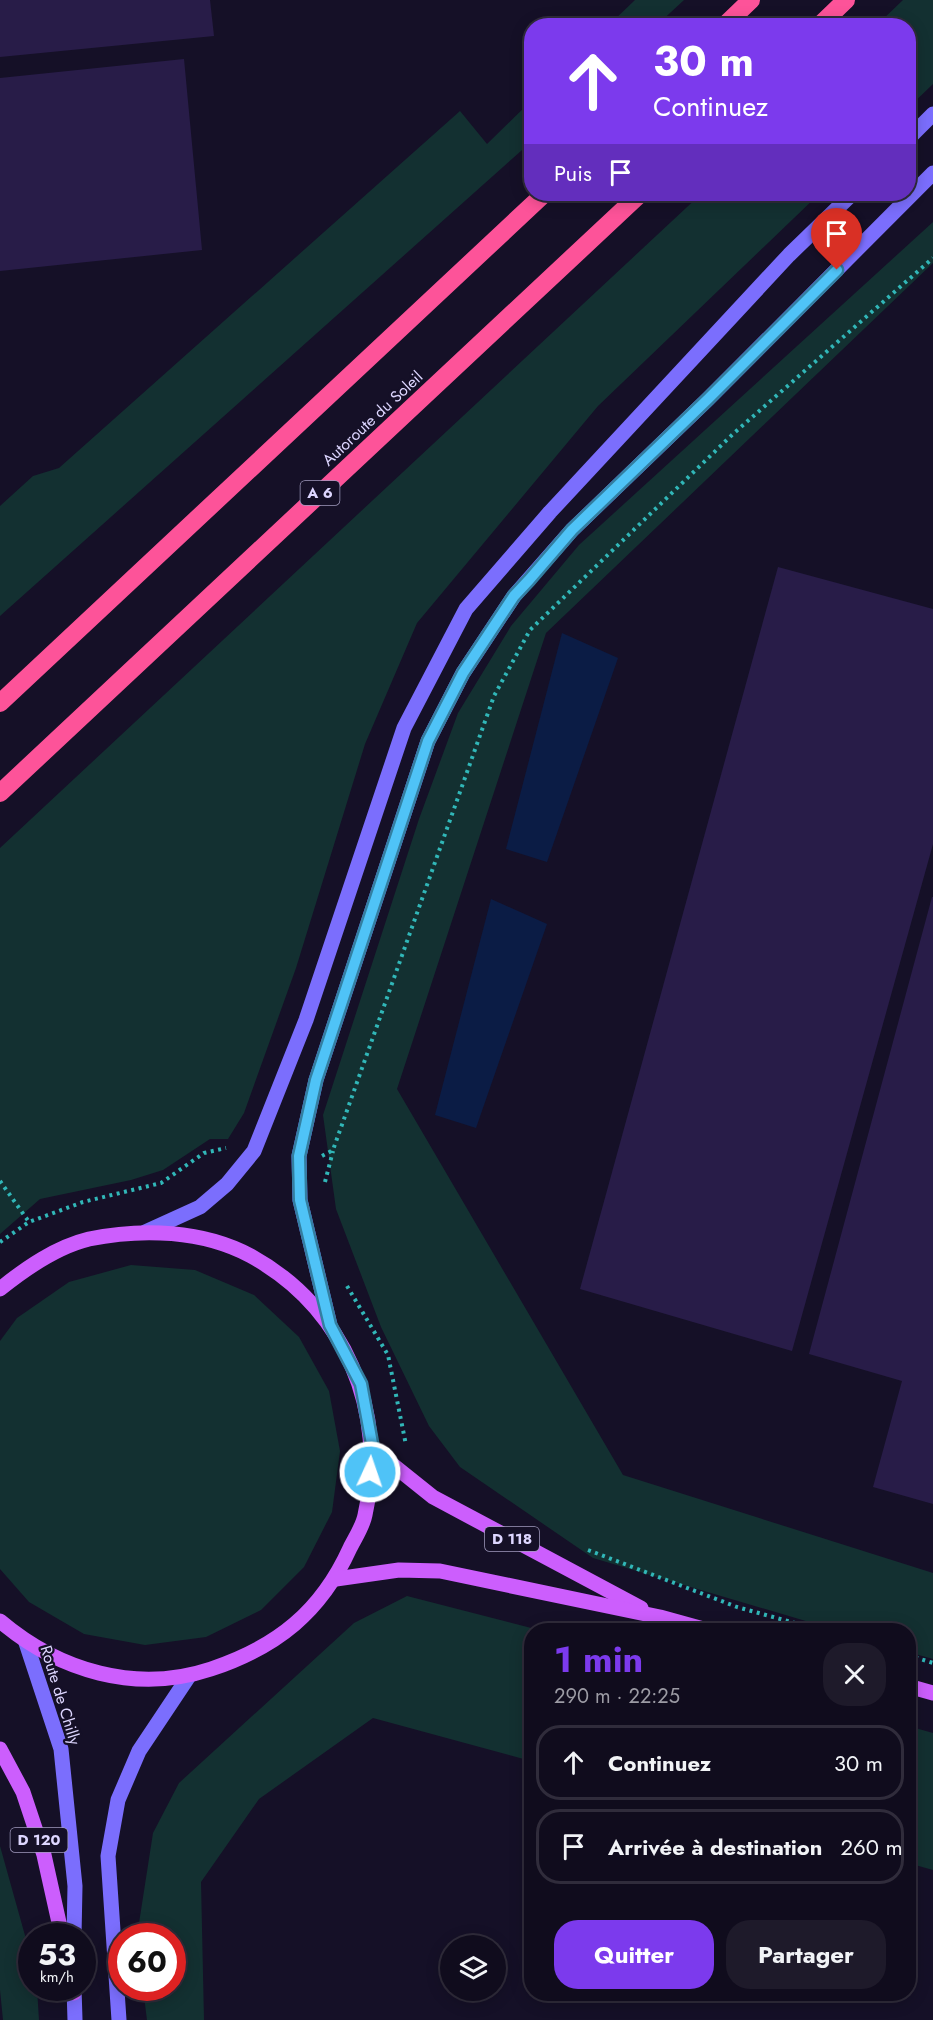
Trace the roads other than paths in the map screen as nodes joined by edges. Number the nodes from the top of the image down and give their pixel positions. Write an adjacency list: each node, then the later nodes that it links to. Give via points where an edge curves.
1 (751, 0): 3 (highway)
2 (846, 0): 4 (highway)
3 (732, 18)
4 (827, 18)
5 (933, 114): 6 (main road)
6 (916, 131)
7 (933, 173): 8 (main road)
8 (916, 190)
9 (537, 201): 13 (highway)
10 (633, 201): 14 (highway, Autoroute du Soleil / A 6)
11 (845, 201): 15 (main road, via 789,255 550,512 466,609 404,728 306,1020 254,1151 227,1184 200,1207)
12 (905, 201): 17 (main road, via 572,530 514,596 463,673 428,741 316,1080 299,1156 300,1200)
13 (0, 702)
14 (0, 794)
15 (145, 1232): 16 (main road, via 87,1240 33,1263); 17 (main road, via 199,1237 249,1256 294,1285)
16 (0, 1289)
17 (330, 1325): 18 (main road, via 361,1384)
18 (373, 1449): 19 (main road, via 365,1517); 20 (main road, D 118, via 433,1497)
19 (336, 1579): 20 (main road, D 118, via 399,1570 440,1571); 24 (main road, via 288,1630 247,1657)
20 (660, 1617): 22 (main road, D 118)
21 (0, 1621): 23 (main road)
22 (682, 1623)
23 (26, 1643): 24 (main road, via 77,1668 111,1675 133,1679); 29 (main road, Route de Chilly, via 61,1749 75,1886)
24 (189, 1676): 32 (main road, via 139,1752 117,1800 108,1856)
25 (916, 1689): 26 (main road)
26 (933, 1694)
27 (0, 1749): 28 (main road, D 120, via 23,1792 41,1845)
28 (59, 1923)
29 (74, 1923)
30 (74, 2001): 31 (main road)
31 (75, 2020)
32 (119, 2020)

